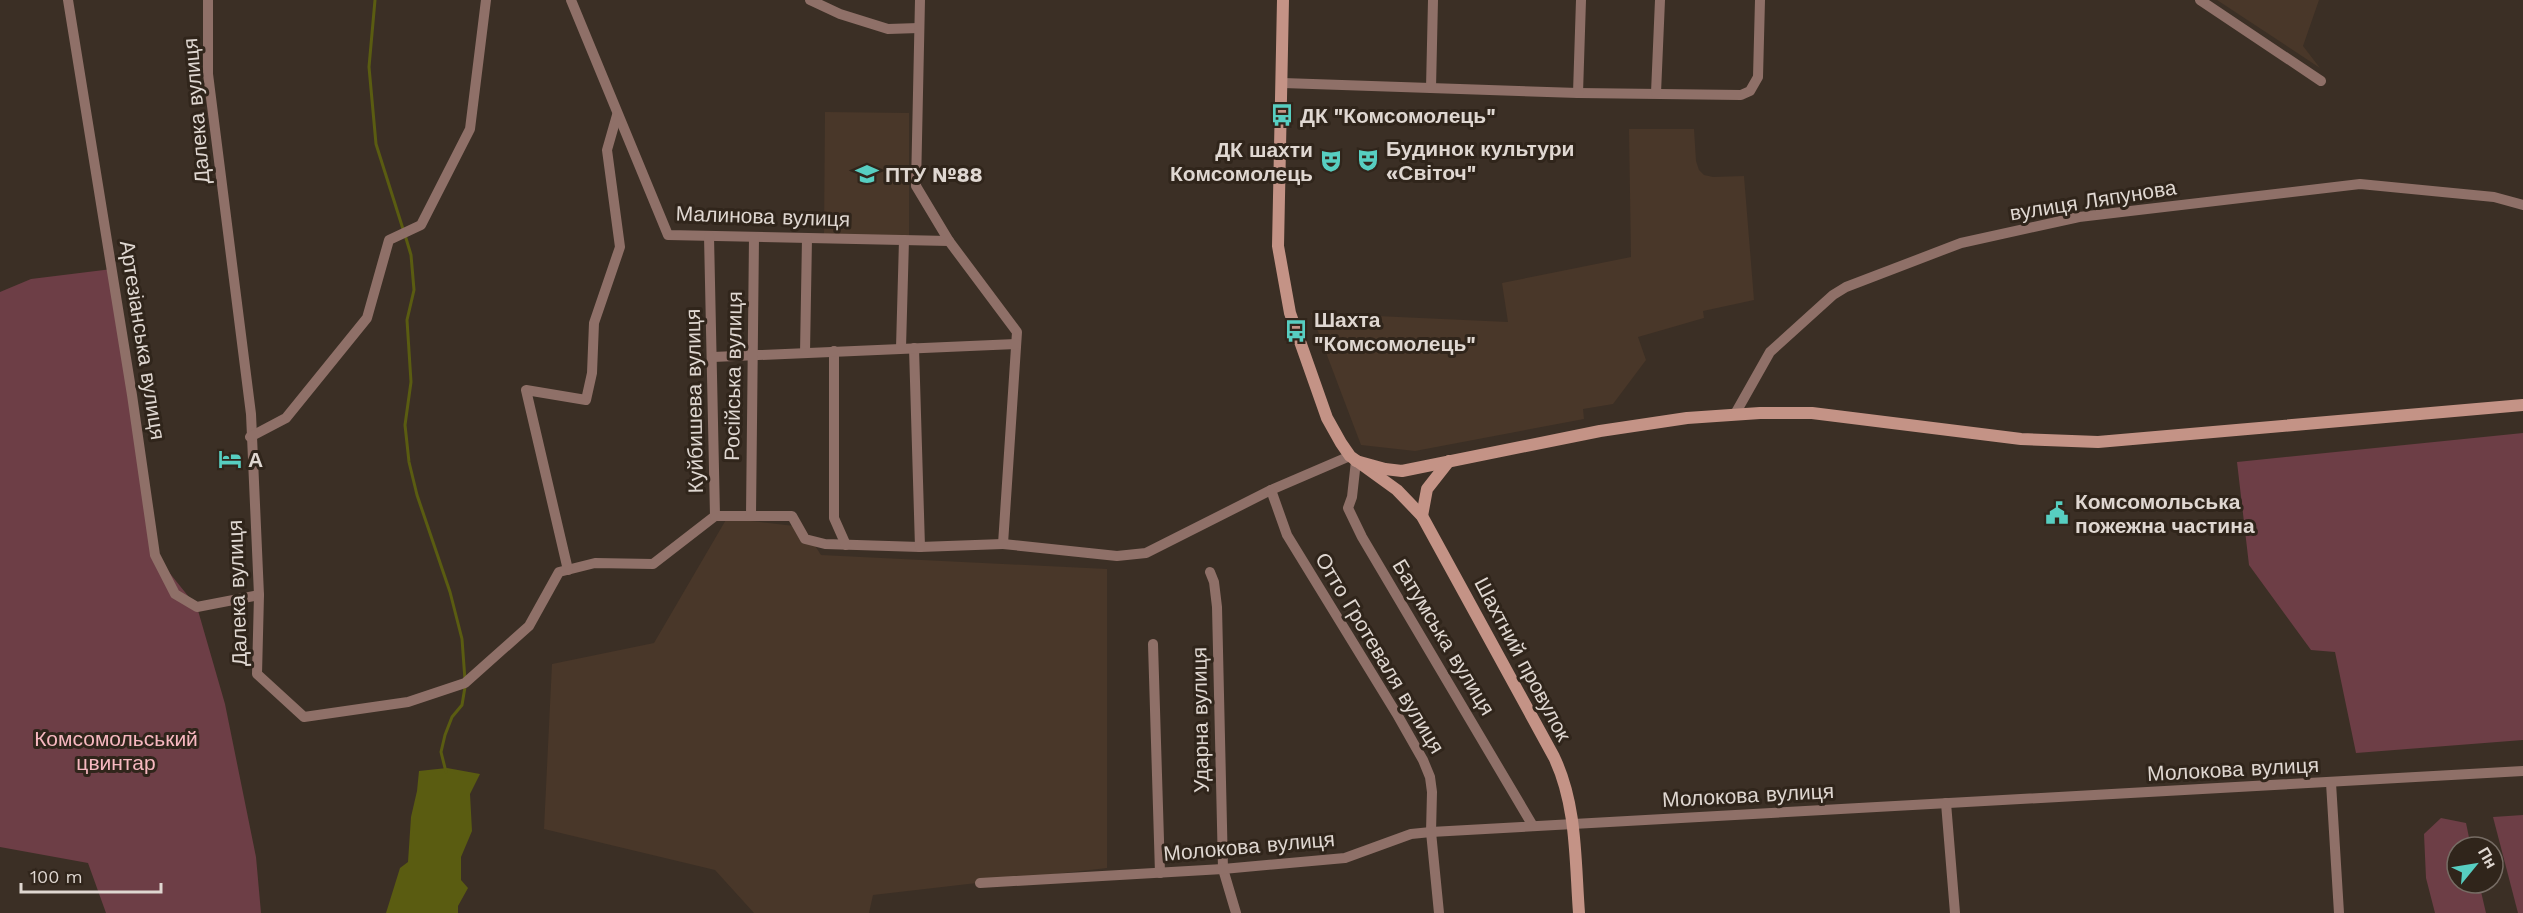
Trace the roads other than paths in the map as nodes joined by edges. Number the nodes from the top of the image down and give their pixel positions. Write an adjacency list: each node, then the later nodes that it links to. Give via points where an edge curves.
1 (68, 0): 47 (street, Артезіанська вулиця, via 155,555 175,594 196,607)
2 (208, 0): 35 (street, Далека вулиця, via 208,74 251,414)
3 (486, 0): 35 (street, via 470,129 421,225 389,240 367,318 294,409 286,418)
4 (571, 0): 19 (street, Малинова вулиця)
5 (810, 0): 13 (street, via 888,29)
6 (920, 0): 13 (street)
7 (1283, 0): 15 (street)
8 (1433, 0): 16 (street)
9 (1581, 0): 17 (street)
10 (1660, 0): 18 (street)
11 (1760, 0): 18 (street, via 1758,77 1750,91 1741,95)
12 (2200, 0): 14 (street)
13 (919, 28): 25 (street, via 916,186)
14 (2321, 81)
15 (1283, 83): 16 (street); 36 (street, via 1278,246 1284,290 1327,418)
16 (1431, 88): 17 (street)
17 (1578, 93): 18 (street)
18 (1656, 93)
19 (617, 115): 21 (street, Малинова вулиця, via 668,235); 45 (street, via 607,150 620,247 594,323 592,372 586,400 526,390)
20 (2523, 205): 34 (street, вулиця Ляпунова, via 2494,197 2360,184 2079,217 1961,243 1833,295 1770,352)
21 (709, 236): 22 (street, Малинова вулиця); 32 (street, Куйбишева вулиця)
22 (754, 237): 23 (street, Малинова вулиця); 31 (street, Російська вулиця)
23 (807, 238): 24 (street, Малинова вулиця); 30 (street)
24 (904, 240): 25 (street, Малинова вулиця); 27 (street)
25 (949, 241): 26 (street, via 1017,332)
26 (1016, 344): 28 (street); 42 (street)
27 (901, 348): 28 (street); 29 (street)
28 (914, 348): 44 (street)
29 (834, 351): 30 (street); 43 (street, via 834,519)
30 (805, 353): 31 (street)
31 (753, 355): 32 (street); 40 (street, Російська вулиця)
32 (712, 357): 39 (street, Куйбишева вулиця)
33 (2523, 405): 34 (street, via 2098,442 2021,439 1812,413)
34 (1735, 414): 37 (street, via 1600,431)
35 (250, 437): 47 (street, Далека вулиця)
36 (1353, 459): 37 (street, via 1402,471); 38 (street, Куйбишева вулиця); 41 (street, Шахтний провулок, via 1397,490); 53 (street, Батумська вулиця, via 1348,508 1352,518)
37 (1449, 461): 41 (street, via 1427,489)
38 (1271, 490): 42 (street, Куйбишева вулиця, via 1146,553 1117,556); 54 (street, Отто Гротеваля вулиця, via 1287,535 1423,760 1432,792)
39 (716, 516): 40 (street, Куйбишева вулиця); 45 (street, via 654,564 595,563)
40 (751, 516): 43 (street, Куйбишева вулиця, via 792,516 805,539)
41 (1422, 516): 52 (street, Шахтний провулок, via 1554,757 1568,790)
42 (1003, 544): 44 (street, Куйбишева вулиця)
43 (846, 545): 44 (street, Куйбишева вулиця)
44 (920, 547)
45 (568, 570): 47 (street, Далека вулиця, via 559,572 529,626 465,683 408,702 304,717 257,674)
46 (1210, 573): 55 (street, Ударна вулиця, via 1217,607)
47 (259, 595)
48 (1153, 644): 56 (street, Ударна вулиця)
49 (2523, 771): 50 (street, Молокова вулиця)
50 (2331, 783): 51 (street, Молокова вулиця); 62 (street)
51 (1946, 803): 52 (street, Молокова вулиця); 61 (street)
52 (1572, 824): 53 (street, Молокова вулиця); 60 (street, Шахтний провулок)
53 (1533, 826): 54 (street, Молокова вулиця)
54 (1431, 832): 55 (street, Молокова вулиця, via 1411,834 1345,858); 59 (street, Отто Гротеваля вулиця)
55 (1224, 868): 56 (street, Молокова вулиця); 58 (street, Ударна вулиця)
56 (1160, 873): 57 (street, Молокова вулиця)
57 (980, 883)
58 (1236, 913)
59 (1438, 913)
60 (1579, 913)
61 (1955, 913)
62 (2339, 913)

